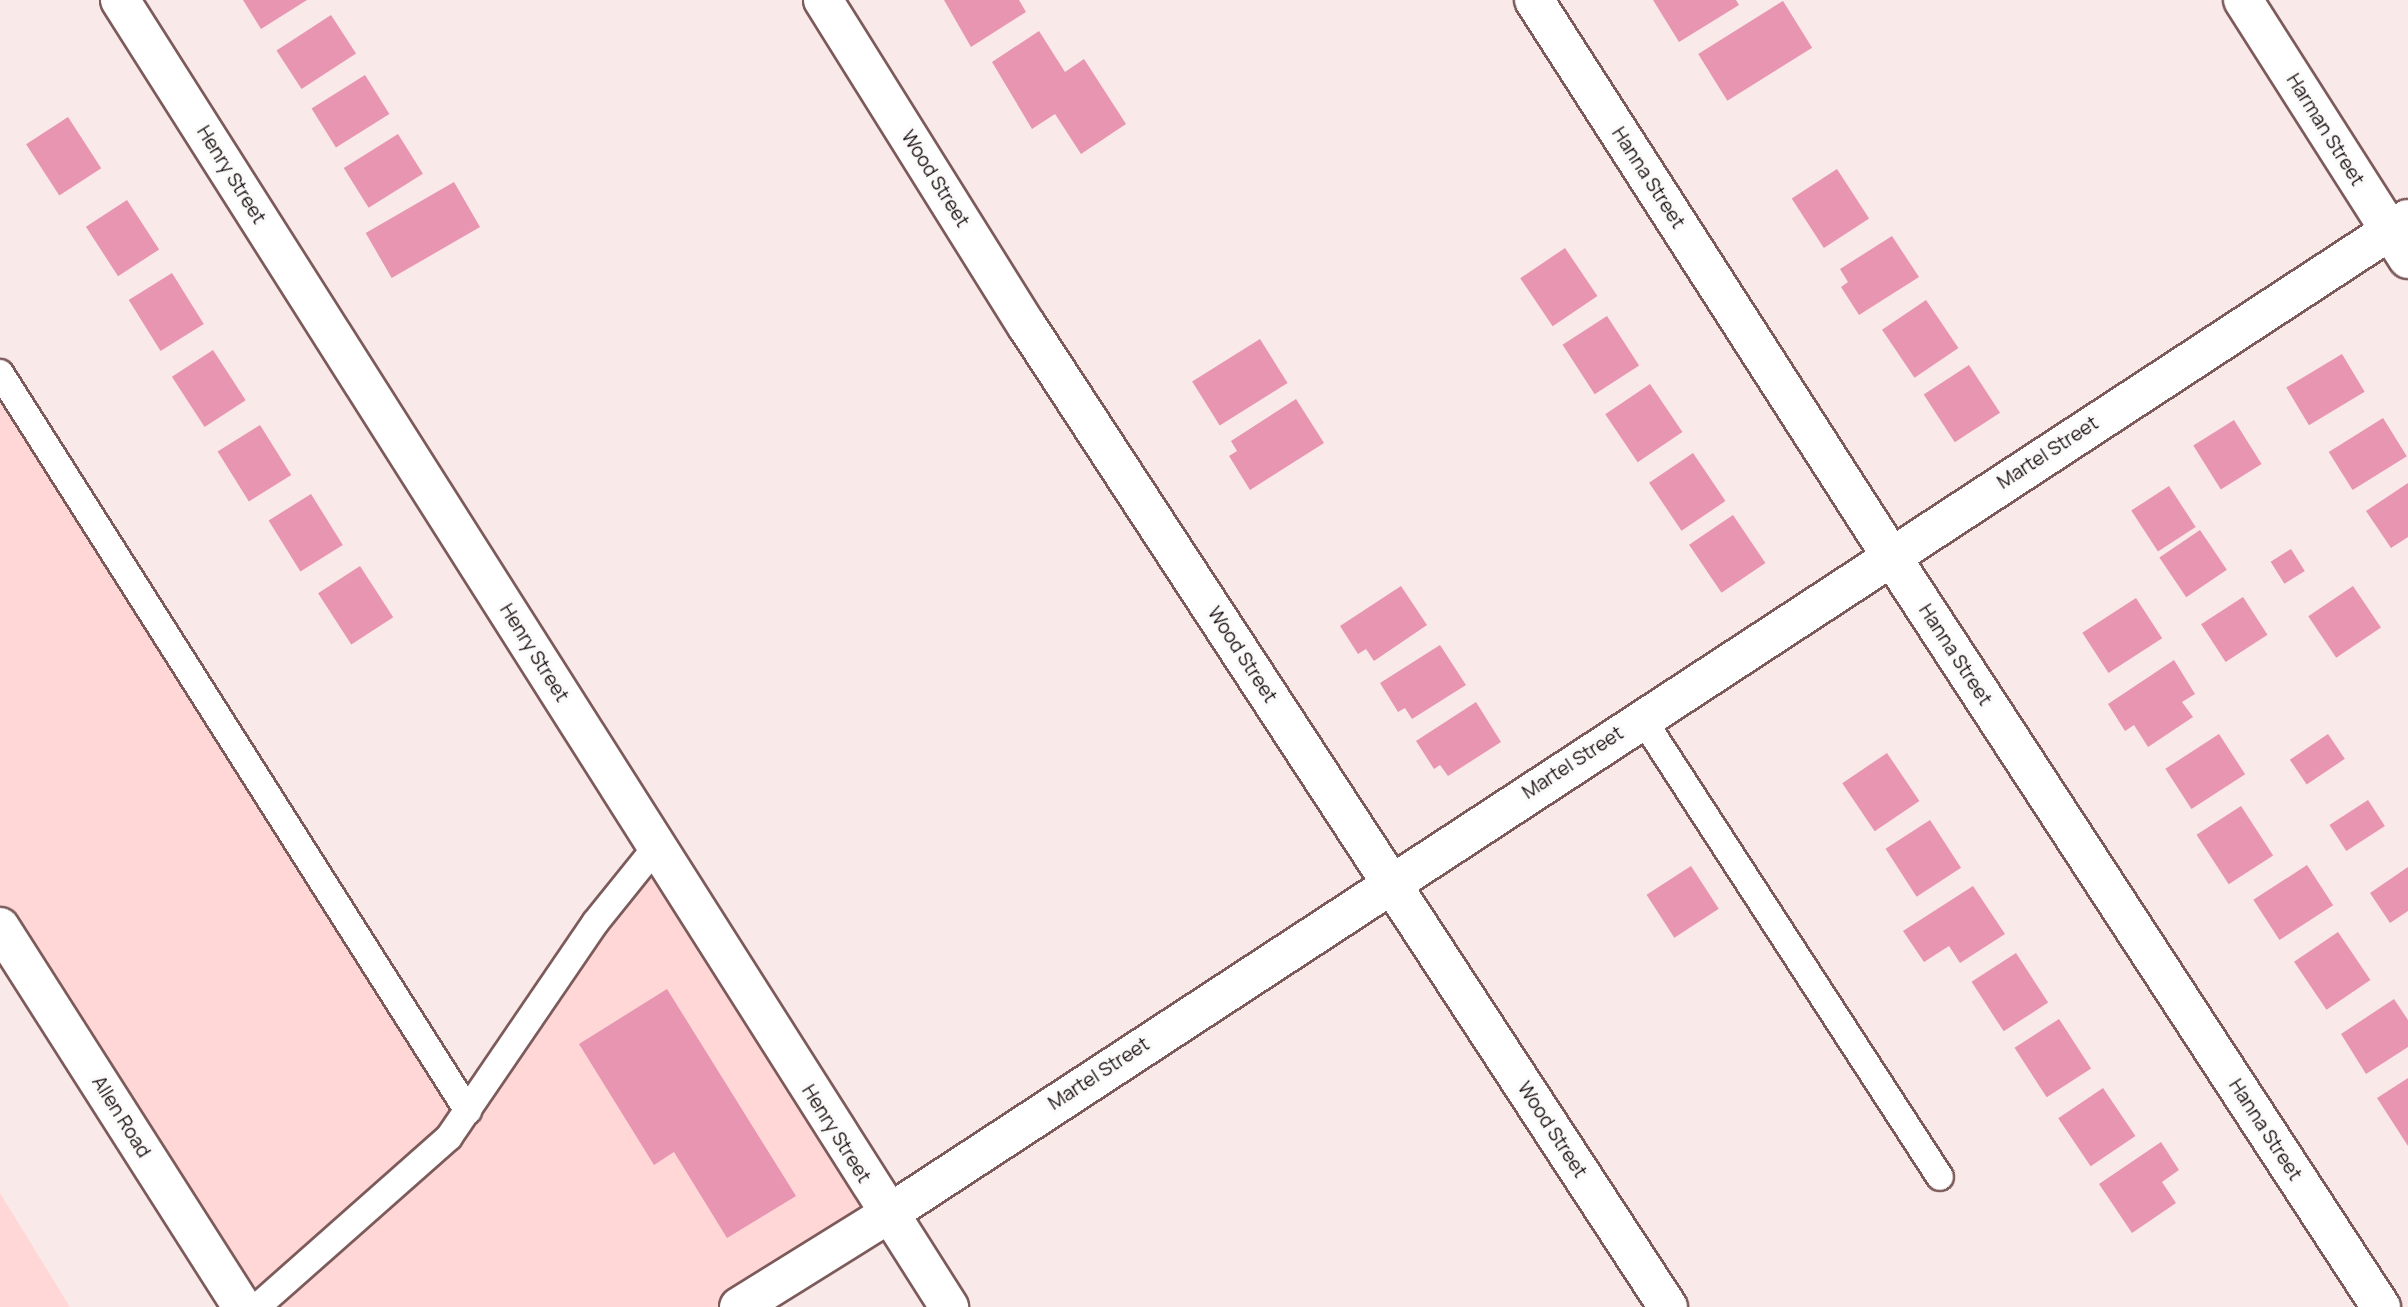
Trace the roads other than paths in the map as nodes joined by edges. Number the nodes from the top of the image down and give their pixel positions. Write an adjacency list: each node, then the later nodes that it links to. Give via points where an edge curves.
1 (120, 0): 9 (street, Henry Street)
2 (823, 0): 10 (street, Wood Street, via 1027,326)
3 (1534, 0): 7 (street, Hanna Street)
4 (2243, 0): 5 (street, Harman Street)
5 (2402, 236): 7 (street, Martel Street)
6 (0, 373): 12 (lane)
7 (1891, 556): 8 (street, Martel Street); 20 (street, Hanna Street)
8 (1642, 718): 10 (street, Martel Street); 13 (lane)
9 (657, 846): 12 (lane, via 595,923); 14 (street, Henry Street)
10 (1391, 882): 14 (street, Martel Street); 19 (street, Wood Street)
11 (0, 927): 15 (street, Allen Road)
12 (468, 1111): 16 (lane, via 449,1137)
13 (1940, 1177)
14 (887, 1215): 17 (street, Martel Street); 18 (street, Henry Street)
15 (242, 1307)
16 (257, 1307)
17 (738, 1307)
18 (949, 1307)
19 (1668, 1307)
20 (2381, 1307)

